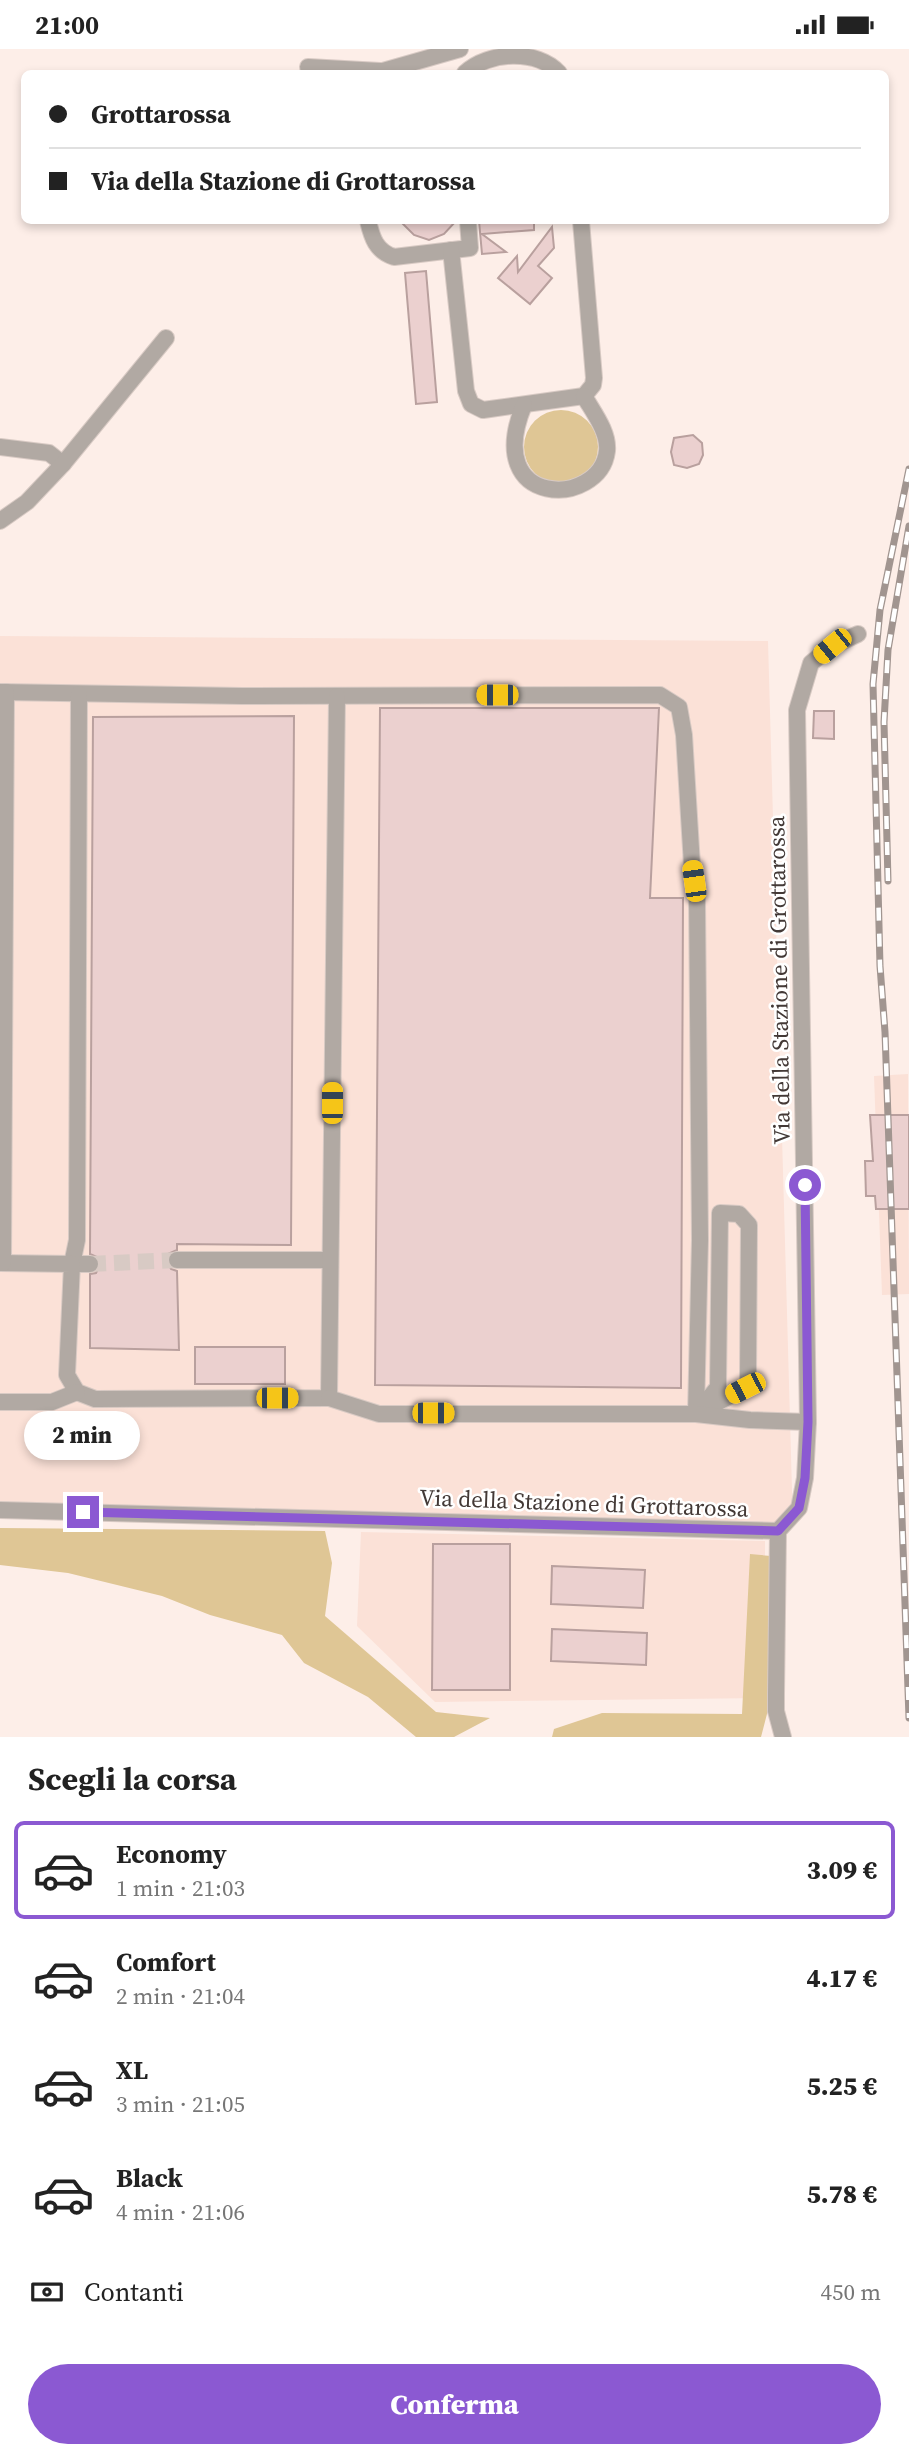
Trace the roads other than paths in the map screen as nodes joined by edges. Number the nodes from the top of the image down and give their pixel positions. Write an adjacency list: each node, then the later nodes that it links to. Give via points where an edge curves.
1 (460, 49): 4 (street)
2 (308, 67): 3 (street)
3 (350, 70)
4 (385, 70)
5 (469, 70): 6 (street, via 492,58 519,55 542,60)
6 (555, 70)
7 (369, 224): 10 (street, via 373,242 387,255)
8 (468, 224): 10 (street, via 470,248)
9 (581, 224): 12 (street, via 594,378)
10 (451, 250): 13 (street, via 471,404 483,410)
11 (166, 338): 15 (street)
12 (584, 396): 13 (street); 13 (street, via 605,436 607,451 593,477 578,486 555,490 537,487 525,477 518,462 515,427)
13 (524, 405)
14 (0, 447): 15 (street, via 49,453)
15 (63, 464): 16 (street, via 27,502)
16 (0, 521)
17 (858, 635): 30 (street, Via della Stazione di Grottarossa, via 832,646 811,663 797,711)
18 (3, 692): 19 (street); 23 (street)
19 (79, 694): 20 (street); 24 (street, via 77,1240)
20 (337, 696): 21 (street); 29 (street, via 660,695 679,707 696,898 700,1240)
21 (330, 1260): 22 (street); 27 (street)
22 (177, 1261)
23 (1, 1263): 24 (street)
24 (72, 1264): 25 (street); 26 (street, via 67,1375)
25 (90, 1264)
26 (77, 1392): 27 (street, via 95,1399); 28 (street, via 52,1402)
27 (329, 1398): 29 (street, via 379,1414)
28 (0, 1402)
29 (696, 1414): 29 (street, via 718,1387 720,1213 739,1214 749,1225 748,1380 745,1388); 30 (street)
30 (808, 1422): 32 (street, Via della Stazione di Grottarossa, via 799,1508)
31 (0, 1510): 32 (street, Via della Stazione di Grottarossa)
32 (778, 1531): 33 (street, via 776,1711)
33 (783, 1737)

